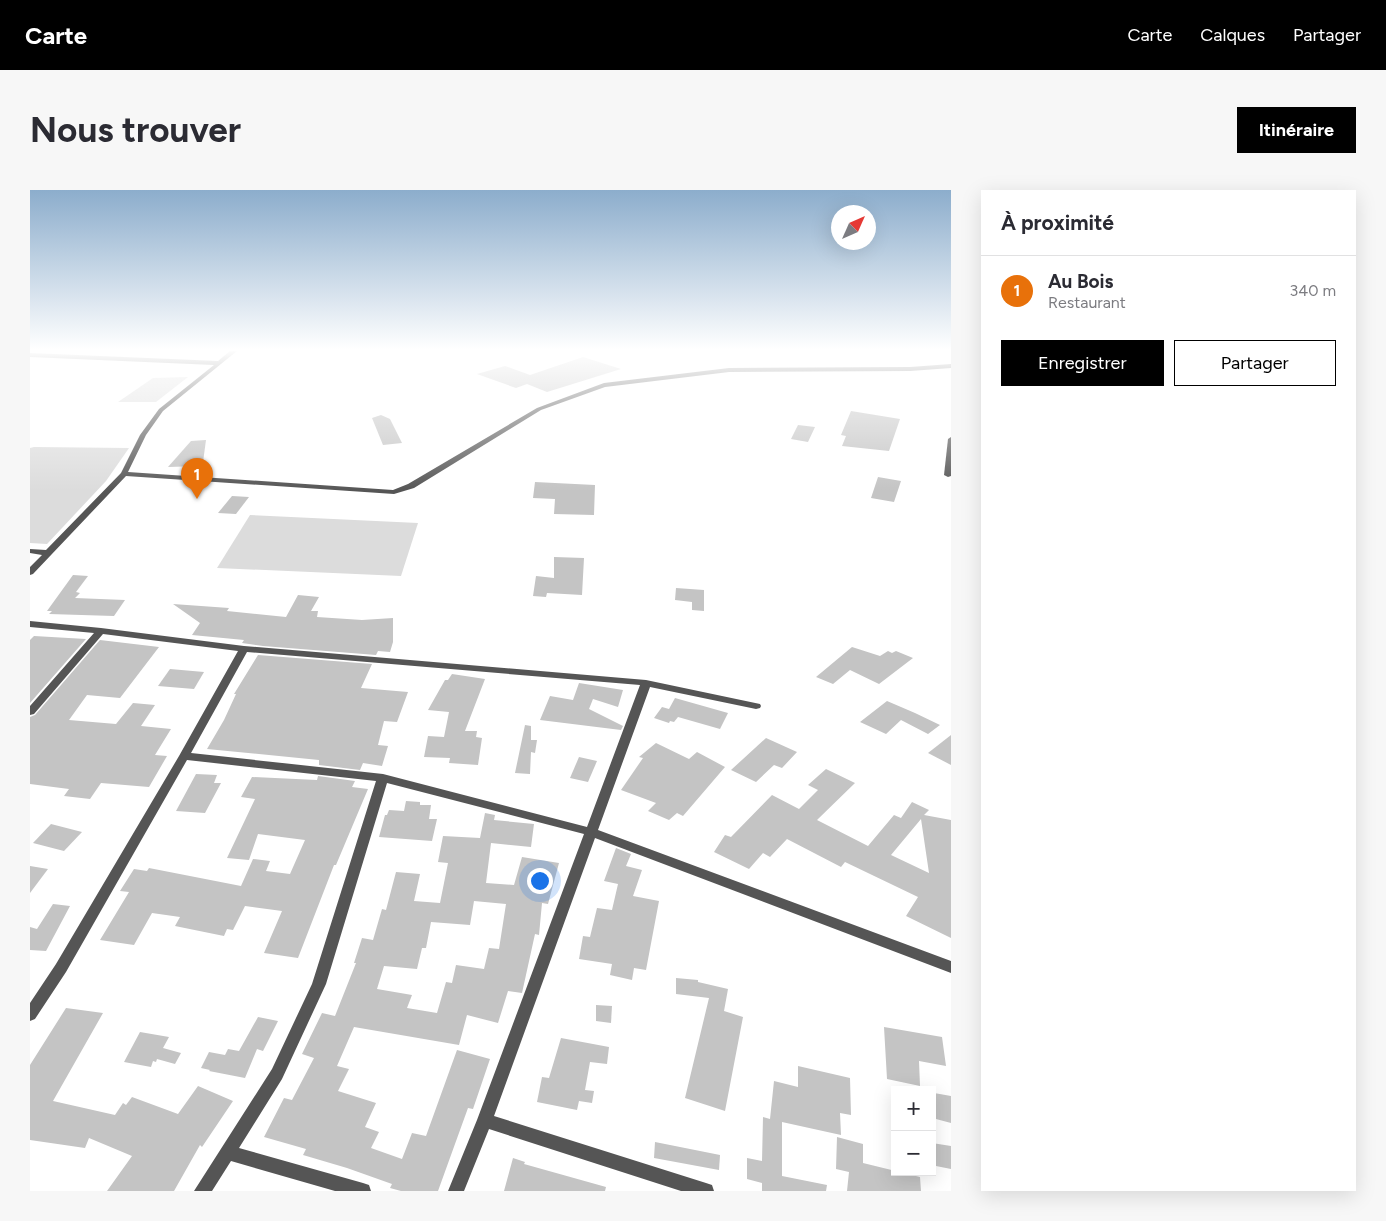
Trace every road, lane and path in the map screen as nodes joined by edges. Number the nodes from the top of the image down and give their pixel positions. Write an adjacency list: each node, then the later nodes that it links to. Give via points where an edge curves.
1 (175, 398): 4 (street, via 160,410 143,435)
2 (570, 398): 4 (street, via 539,409 411,486 394,492)
3 (951, 439): 5 (street)
4 (124, 474): 7 (street)
5 (948, 475)
6 (30, 551): 7 (street)
7 (48, 553): 8 (street)
8 (30, 572)
9 (30, 624): 10 (street)
10 (101, 630): 11 (street); 14 (street)
11 (244, 649): 12 (street); 15 (street)
12 (646, 684): 13 (street); 17 (street)
13 (756, 706)
14 (30, 712)
15 (184, 756): 16 (street); 19 (street, via 61,968)
16 (382, 778): 17 (street); 21 (street, via 319,984 276,1074)
17 (592, 832): 18 (street); 20 (street)
18 (951, 968)
19 (30, 1015)
20 (485, 1120): 24 (street); 25 (street)
21 (227, 1152): 22 (street); 23 (street)
22 (202, 1191)
23 (363, 1191)
24 (456, 1191)
25 (706, 1191)

